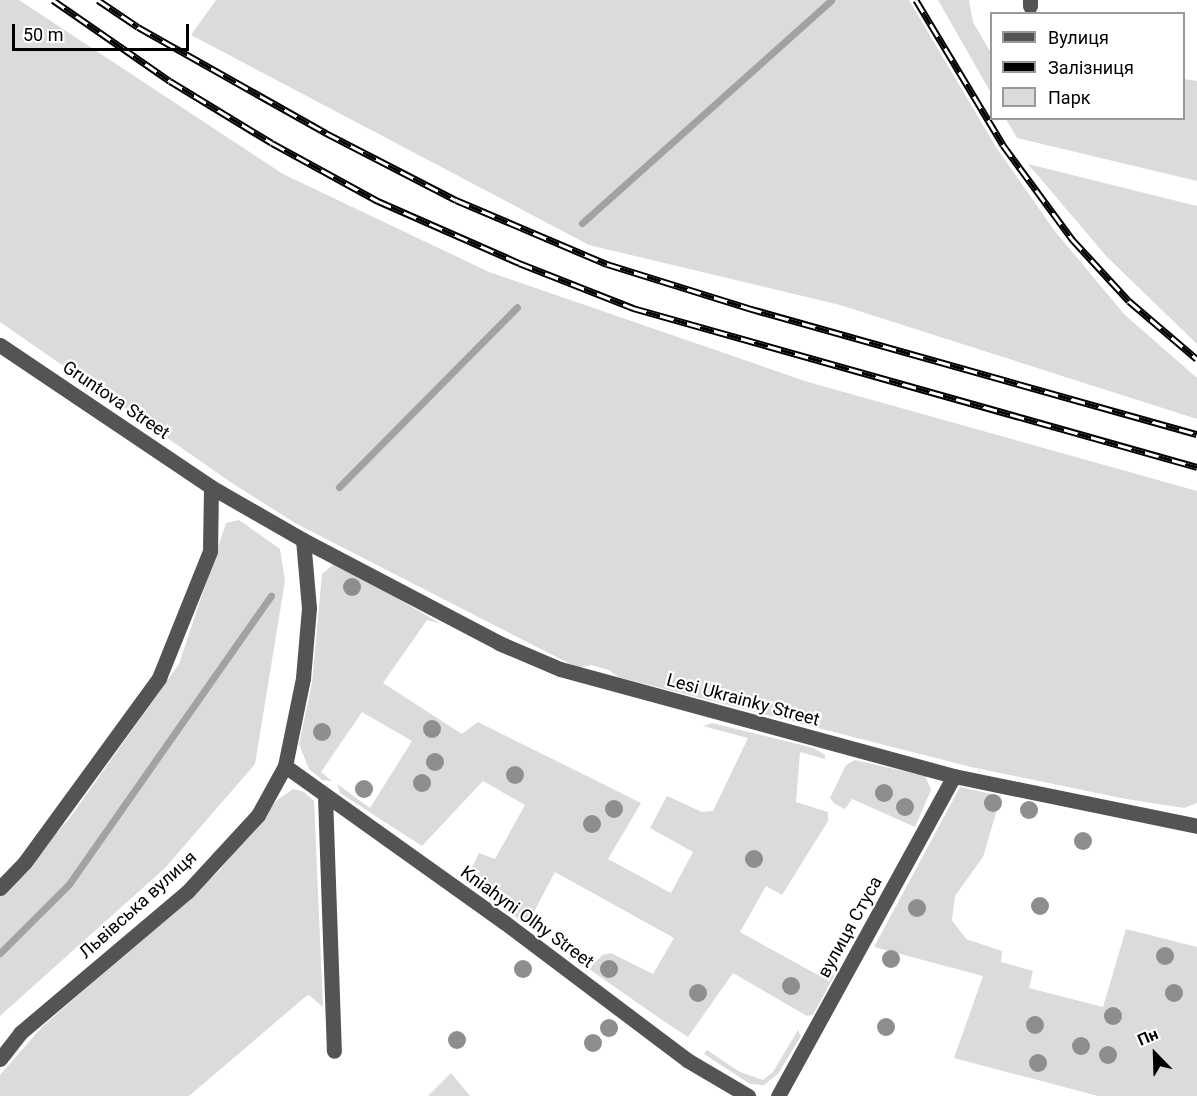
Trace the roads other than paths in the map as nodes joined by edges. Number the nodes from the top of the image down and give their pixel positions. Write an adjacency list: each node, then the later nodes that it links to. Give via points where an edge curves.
1 (0, 345): 2 (street, Gruntova Street)
2 (211, 486): 3 (street, Gruntova Street); 8 (street, via 210,551 159,678 25,862)
3 (303, 540): 4 (street, Львівська вулиця, via 309,608 303,678); 5 (street, Lesi Ukrainky Street, via 499,643 560,669)
4 (285, 766): 6 (street, Kniahyni Olhy Street); 10 (street, Львівська вулиця, via 258,815 187,891 20,1033)
5 (954, 776): 7 (street, Lesi Ukrainky Street); 12 (street, вулиця Стуса)
6 (325, 796): 9 (street); 11 (street, Kniahyni Olhy Street, via 504,922 687,1060)
7 (1197, 826)
8 (0, 888)
9 (334, 1051)
10 (0, 1059)
11 (748, 1096)
12 (778, 1096)

